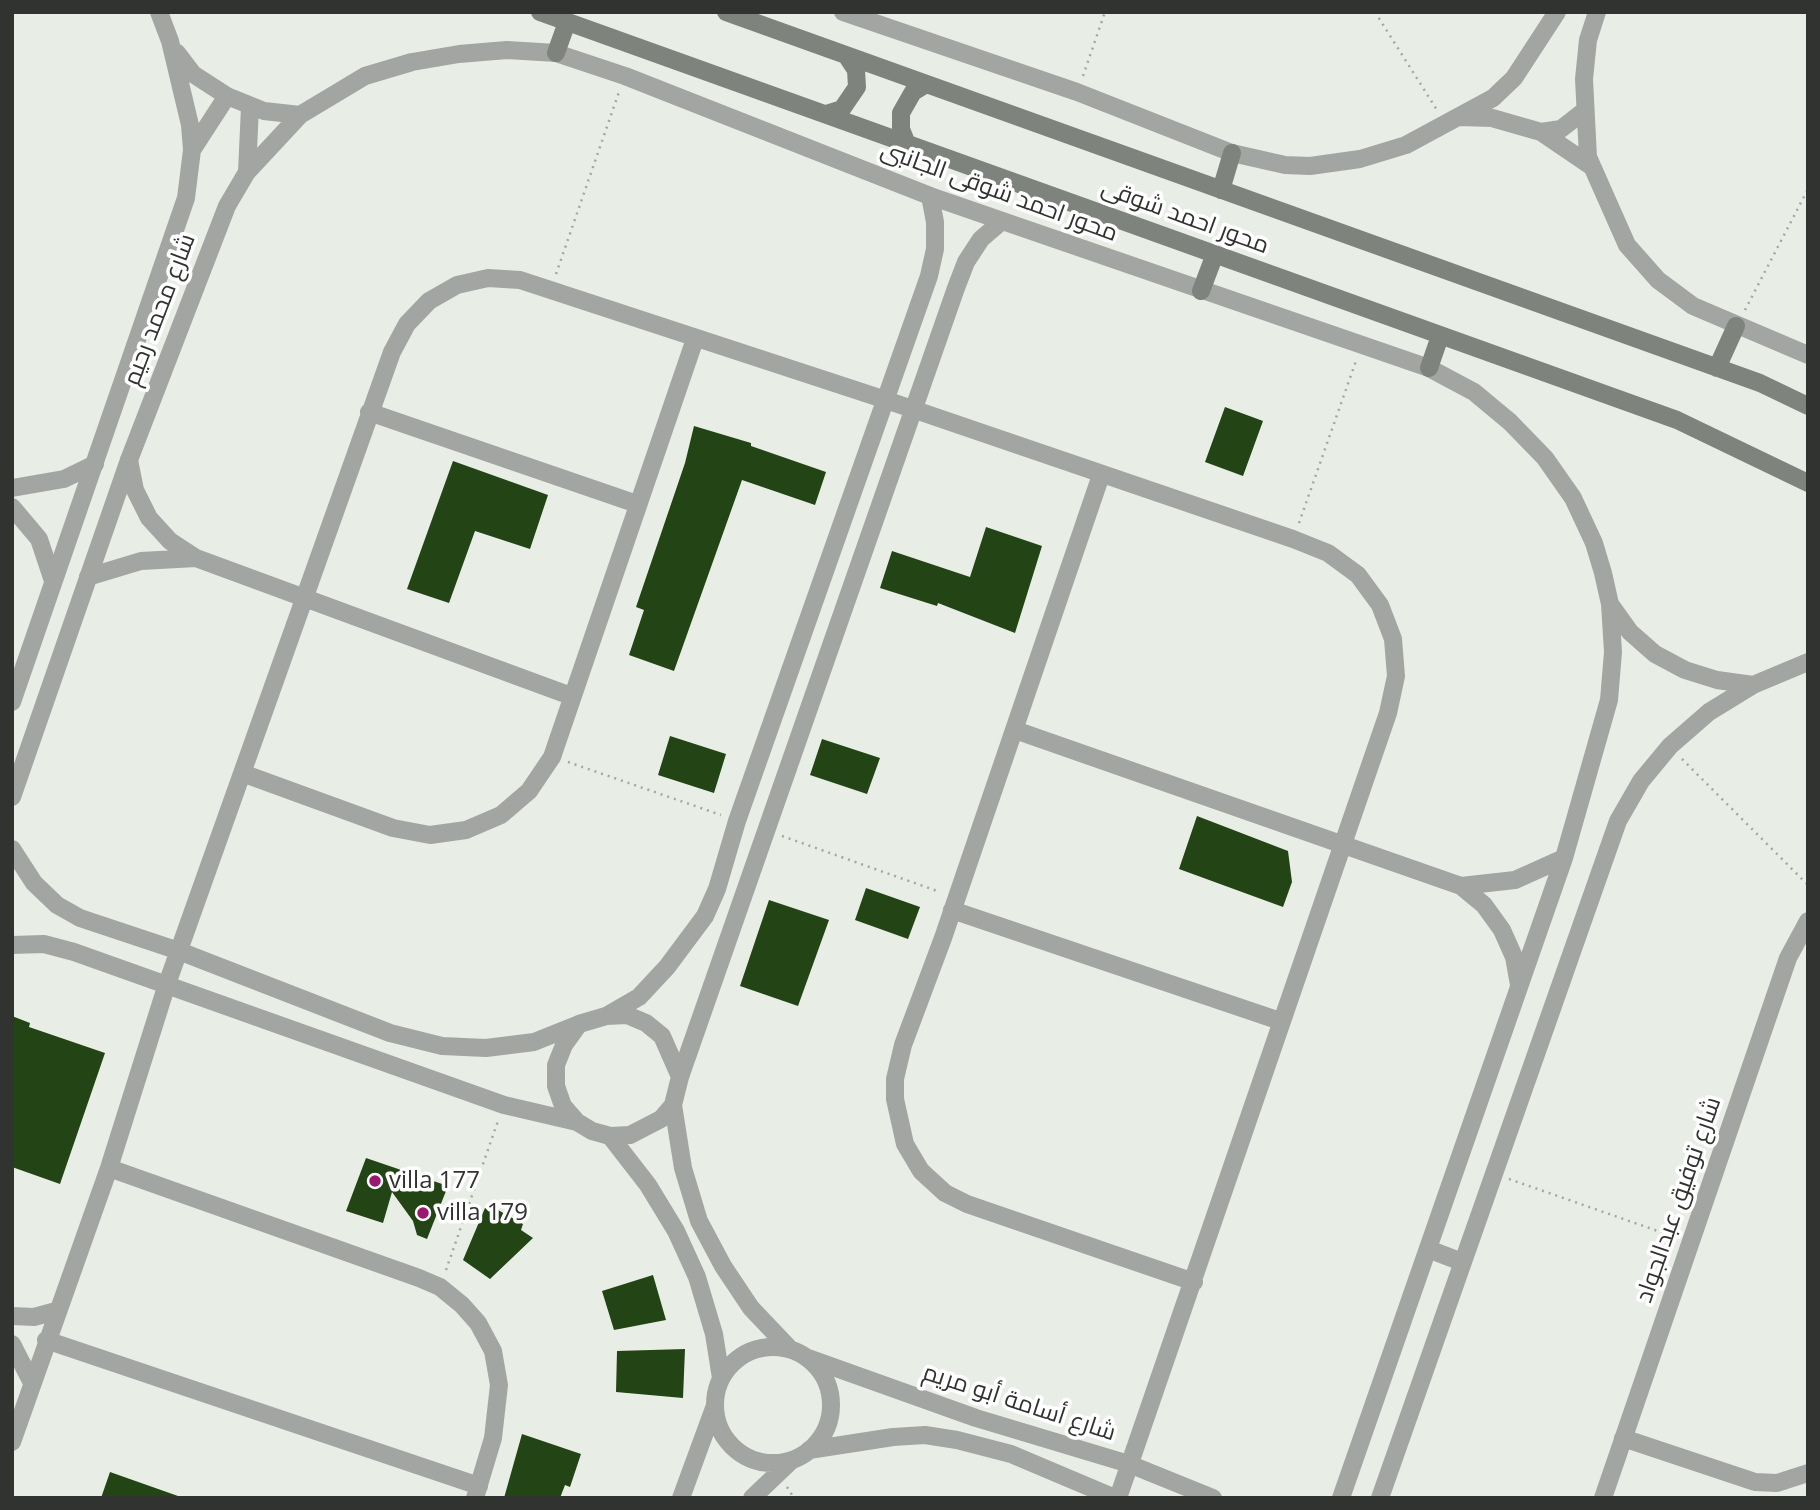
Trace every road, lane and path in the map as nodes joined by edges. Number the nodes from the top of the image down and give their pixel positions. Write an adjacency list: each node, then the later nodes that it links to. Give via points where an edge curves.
1 (159, 12): 10 (street, شارع محمد رحيم)
2 (540, 12): 9 (main road, محور احمد شوقى)
3 (726, 12): 12 (main road, محور احمد شوقى)
4 (843, 12): 15 (street)
5 (1105, 12): 15 (path)
6 (1375, 12): 22 (path)
7 (1557, 12): 17 (street, via 1522,67)
8 (1597, 12): 19 (street, via 1588,40)
9 (567, 22): 11 (main road); 21 (main road, محور احمد شوقى)
10 (170, 41): 16 (street, via 194,74); 26 (street, شارع محمد رحيم, via 183,87)
11 (556, 52): 13 (street, محور احمد شوقى الجانبى); 20 (street, شارع محمد رحيم, via 483,52 412,62 365,76)
12 (846, 55): 14 (main road, محور احمد شوقى); 21 (main road, via 856,70 857,87 842,109)
13 (625, 76): 32 (street, محور احمد شوقى الجانبى); 35 (path)
14 (926, 84): 25 (main road, via 913,92 901,113); 31 (main road, محور احمد شوقى)
15 (1077, 92): 27 (street)
16 (227, 96): 18 (street); 26 (street)
17 (1493, 97): 22 (street); 23 (street)
18 (250, 107): 20 (street); 29 (street)
19 (1584, 111): 24 (street, via 1561,129); 28 (street)
20 (300, 114): 29 (street, شارع محمد رحيم)
21 (826, 114): 25 (main road, محور احمد شوقى)
22 (1452, 121): 23 (street); 27 (street, via 1385,153 1333,163 1285,165)
23 (1508, 122): 24 (street)
24 (1541, 132): 28 (street)
25 (907, 144): 34 (main road, محور احمد شوقى)
26 (192, 150): 49 (street, شارع محمد رحيم, via 186,198)
27 (1232, 153): 31 (main road)
28 (1591, 166): 37 (street, via 1627,244 1658,280 1693,306)
29 (247, 172): 48 (street, شارع محمد رحيم, via 212,241)
30 (1808, 189): 37 (path)
31 (1221, 190): 43 (main road, محور احمد شوقى)
32 (930, 196): 33 (street, محور احمد شوقى الجانبى); 44 (street, via 935,249 929,276)
33 (1002, 220): 36 (street, محور احمد شوقى الجانبى); 46 (street, via 981,239 966,262)
34 (1215, 254): 36 (main road); 38 (main road, محور احمد شوقى)
35 (550, 290): 39 (street); 47 (street, via 520,280 488,278 457,285 429,301 407,324)
36 (1201, 291): 40 (street, محور احمد شوقى الجانبى)
37 (1736, 326): 41 (street); 43 (main road)
38 (1440, 336): 42 (main road); 51 (main road, محور احمد شوقى, via 1677,419)
39 (695, 339): 44 (street); 53 (street)
40 (1360, 347): 42 (street, محور احمد شوقى الجانبى); 55 (path)
41 (1808, 355)
42 (1429, 368): 60 (street, محور احمد شوقى الجانبى, via 1474,392 1545,458 1573,498 1594,543)
43 (1717, 368): 45 (main road, محور احمد شوقى)
44 (883, 399): 46 (street); 71 (street)
45 (1808, 406)
46 (912, 411): 50 (street); 72 (street)
47 (369, 412): 53 (street); 59 (street)
48 (129, 460): 56 (street, via 135,490 149,518 170,541); 57 (street, شارع محمد رحيم)
49 (94, 464): 52 (street, via 64,479); 58 (street, شارع محمد رحيم)
50 (1101, 475): 55 (street); 66 (street)
51 (1808, 483)
52 (12, 488)
53 (637, 503): 63 (street)
54 (12, 507): 58 (street, via 39,539)
55 (1293, 539): 73 (street, via 1328,552 1358,575 1380,605 1393,639 1396,676 1388,713)
56 (196, 558): 57 (street, via 141,561); 59 (street)
57 (88, 577): 65 (street, شارع محمد رحيم)
58 (53, 581): 64 (street, شارع محمد رحيم)
59 (303, 597): 63 (street); 69 (street)
60 (1610, 604): 62 (street, via 1630,632 1655,654 1685,670); 75 (street, via 1613,653 1609,701)
61 (1808, 662): 62 (street)
62 (1753, 685): 67 (street, via 1709,712)
63 (571, 696): 68 (street)
64 (14, 698): 65 (street)
65 (44, 701): 70 (street, شارع محمد رحيم)
66 (1015, 730): 73 (street); 78 (street)
67 (1670, 746): 76 (path); 93 (street, via 1641,781 1618,821)
68 (552, 757): 69 (street, via 529,791 500,816 466,830 430,835 393,828); 71 (path)
69 (242, 773): 81 (street)
70 (12, 797)
71 (737, 821): 84 (street, via 705,916 639,997)
72 (768, 831): 78 (path); 87 (street)
73 (1343, 845): 77 (street); 85 (street)
74 (12, 849): 81 (street, via 34,883 57,905 80,918)
75 (1564, 858): 77 (street, via 1515,880); 83 (street)
76 (1808, 885)
77 (1461, 886): 83 (street, via 1484,905 1502,929)
78 (954, 904): 85 (street); 97 (street, via 895,1079 897,1117 905,1144 922,1171 945,1193 967,1204)
79 (1808, 921): 94 (street, شارع توفيق عبدالجواد, via 1788,958)
80 (12, 946): 82 (street, via 44,944)
81 (178, 951): 82 (street); 86 (street, via 390,1033 442,1046 517,1045)
82 (167, 984): 88 (street); 92 (street)
83 (1520, 987): 95 (street)
84 (606, 1016): 86 (street); 87 (street, via 626,1016 654,1029 673,1054)
85 (1280, 1021): 97 (street)
86 (579, 1024): 90 (street, via 556,1065 556,1086 563,1106)
87 (680, 1077): 89 (street)
88 (504, 1105): 90 (street); 98 (path)
89 (673, 1105): 91 (street, via 661,1119 630,1135); 103 (street, via 683,1168 699,1221 751,1308)
90 (577, 1122): 91 (street)
91 (610, 1136): 105 (street, via 676,1231 712,1324)
92 (109, 1168): 98 (street); 99 (street)
93 (1493, 1174): 94 (path); 96 (street)
94 (1690, 1242): 108 (street, شارع توفيق عبدالجواد)
95 (1428, 1249): 96 (street); 115 (street)
96 (1462, 1262): 120 (street)
97 (1194, 1282): 112 (street)
98 (440, 1287): 114 (street, via 478,1323 497,1367 498,1416)
99 (57, 1311): 100 (street); 101 (street)
100 (12, 1316)
101 (46, 1340): 106 (street); 114 (street)
102 (12, 1344): 106 (street)
103 (789, 1348): 104 (street); 105 (street, via 769,1346 750,1351 733,1362)
104 (808, 1358): 110 (street, via 822,1373 830,1393 827,1424); 112 (street, شارع أسامة أبو مريم, via 976,1418)
105 (721, 1378): 107 (street)
106 (33, 1382): 109 (street)
107 (715, 1405): 111 (street, via 726,1440 739,1453 755,1461); 116 (street)
108 (1623, 1438): 113 (street, via 1755,1482 1777,1483); 121 (street, شارع توفيق عبدالجواد)
109 (12, 1442)
110 (809, 1450): 111 (street); 118 (street, شارع أسامة أبو مريم, via 893,1437 957,1440 1011,1454)
111 (792, 1460): 117 (street)
112 (1129, 1464): 118 (street); 119 (street, شارع أسامة أبو مريم)
113 (1808, 1473)
114 (477, 1492)
115 (1338, 1496)
116 (681, 1498)
117 (752, 1498)
118 (1116, 1498)
119 (1213, 1498)
120 (1381, 1498)
121 (1603, 1498)

